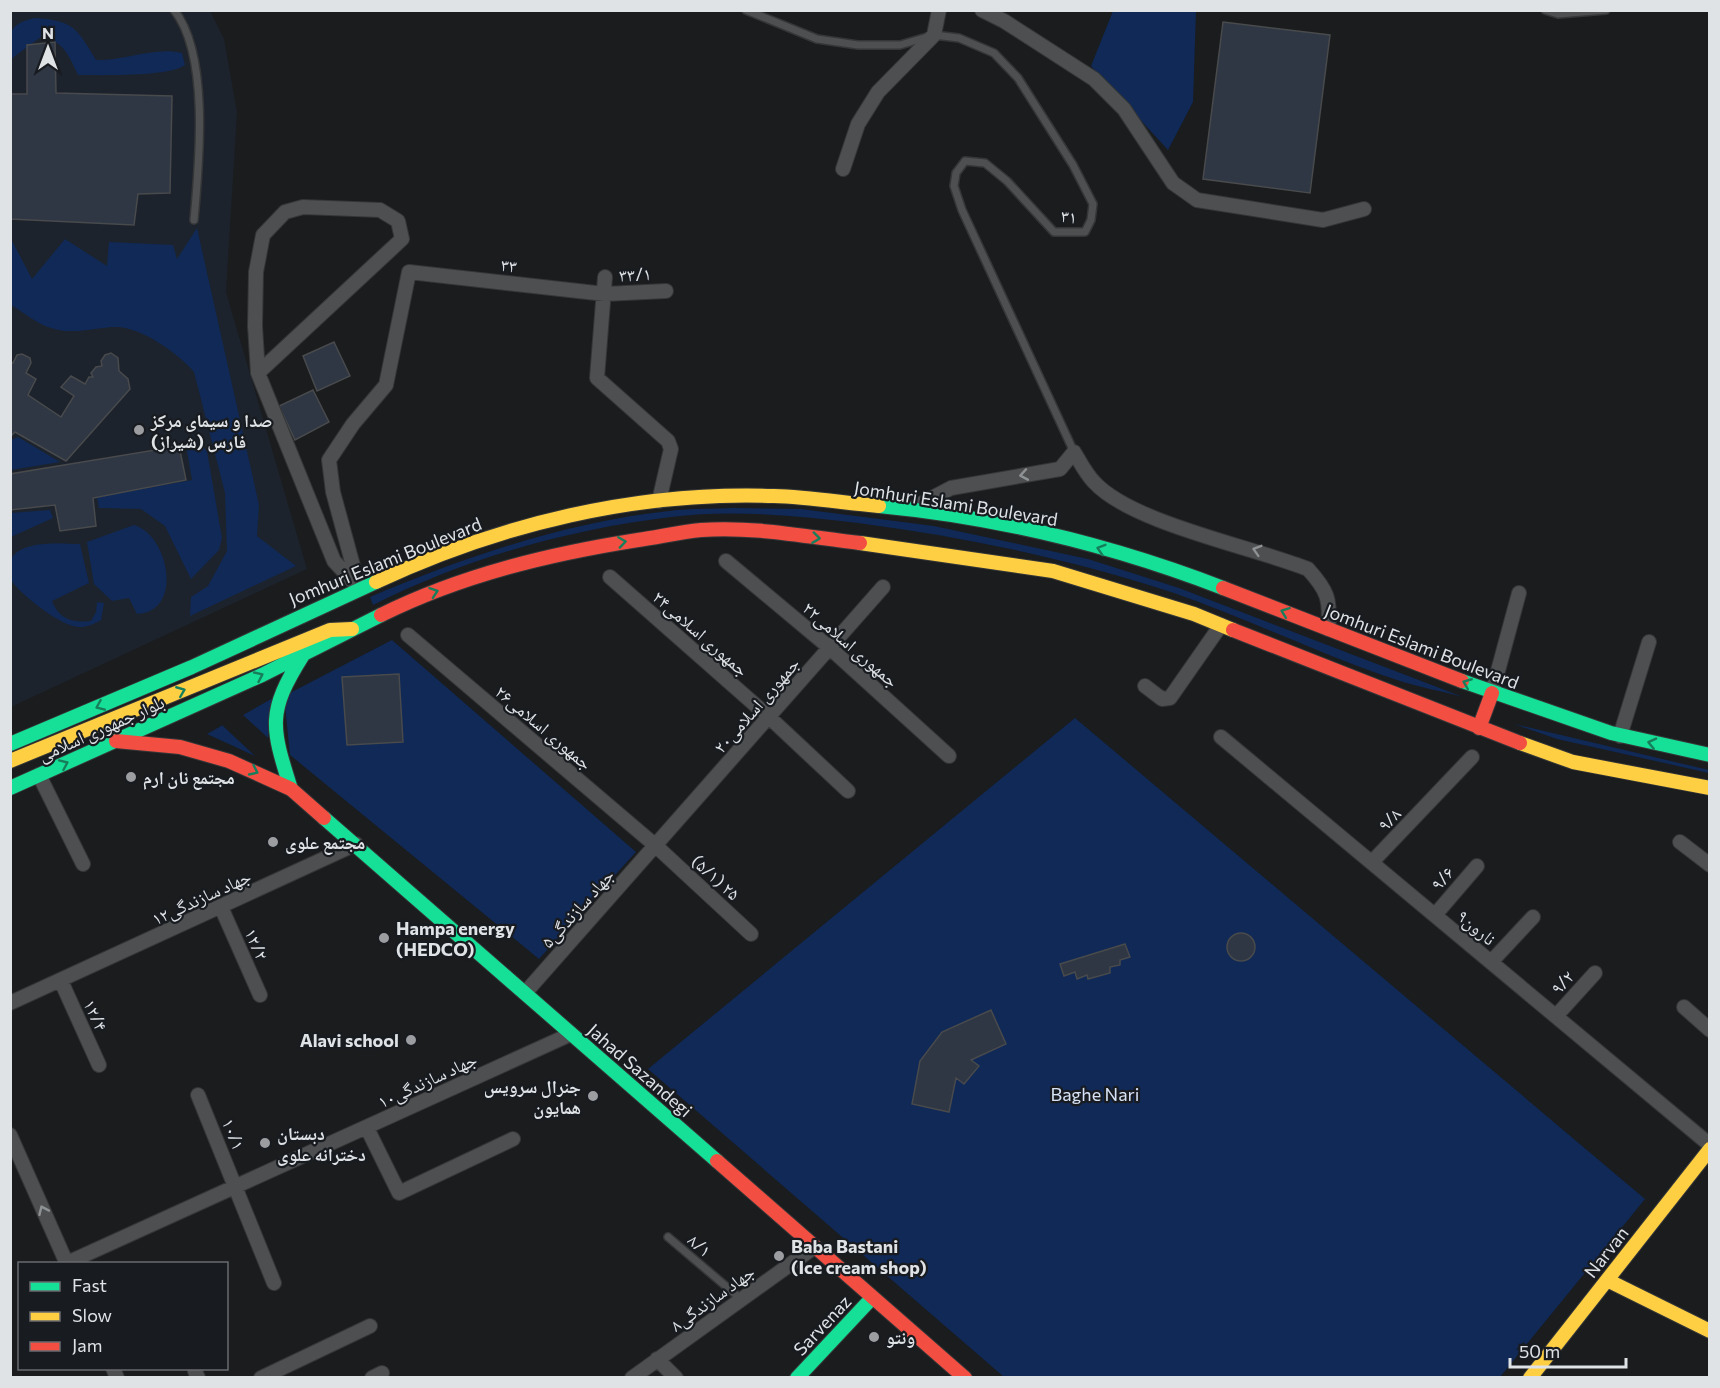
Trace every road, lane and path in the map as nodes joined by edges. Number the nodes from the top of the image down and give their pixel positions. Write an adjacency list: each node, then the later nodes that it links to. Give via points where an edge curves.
1 (174, 10): 10 (lane, via 185,24 197,75 200,163)
2 (746, 10): 7 (lane, ۳۱, via 817,39 858,45 900,45)
3 (939, 10): 7 (street)
4 (982, 10): 9 (street, via 1094,80 1124,109 1173,183 1197,200 1323,220)
5 (1545, 10): 6 (lane, via 1558,14)
6 (1606, 10)
7 (934, 36): 8 (street, via 878,92 858,124); 15 (lane, ۳۱, via 959,38 994,53 1018,78 1093,204 1085,232 1054,232 985,163 965,161 956,173 954,186 972,236)
8 (843, 169)
9 (1364, 209)
10 (194, 220)
11 (605, 277): 13 (street)
12 (666, 291): 13 (street, ۳۳/۱)
13 (605, 294): 16 (street, via 597,378 668,441 671,449); 21 (street, ۳۳, via 410,272 386,385 329,460 333,492)
14 (258, 373): 14 (street, via 256,272 263,235 272,222 285,212 303,207 380,210 398,221 402,238); 21 (street, via 334,561)
15 (1074, 452): 17 (street, one-way to 17, via 1060,469 951,488); 24 (street, one-way to 15, via 1325,588 1308,568 1137,510 1095,483)
16 (659, 501): 17 (main road, Jomhuri Eslami Boulevard, via 775,496); 21 (main road, Jomhuri Eslami Boulevard, via 561,516 502,533)
17 (909, 510): 24 (main road, Jomhuri Eslami Boulevard, one-way to 17, via 1206,582 1062,537)
18 (726, 561): 28 (street, جمهوری اسلامی۲۲)
19 (609, 577): 32 (street, جمهوری اسلامی۲۴)
20 (883, 587): 28 (street, جمهوری اسلامی۲۰)
21 (360, 589): 37 (main road, Jomhuri Eslami Boulevard, one-way to 37, via 192,667)
22 (1519, 593): 31 (street)
23 (1221, 625): 25 (main road, one-way to 23, via 414,598 503,567 586,547 702,530 766,532 904,548 1053,571); 30 (street, via 1170,698 1162,699); 33 (main road)
24 (1328, 628): 31 (main road, Jomhuri Eslami Boulevard, one-way to 24)
25 (352, 629): 29 (main road); 41 (main road, one-way to 25, via 330,630)
26 (408, 635): 49 (street, جمهوری اسلامی۲۶)
27 (1649, 642): 34 (street)
28 (830, 648): 32 (street, جمهوری اسلامی۲۰); 39 (street, جمهوری اسلامی۲۲)
29 (303, 655): 36 (main road, بلوار جمهوری اسلامی, one-way to 29); 45 (main road, via 279,695 277,707 280,754)
30 (1145, 686)
31 (1492, 693): 33 (main road); 34 (main road, Jomhuri Eslami Boulevard)
32 (769, 717): 46 (street, جمهوری اسلامی۲۴); 49 (street, جمهوری اسلامی۲۰)
33 (1479, 728): 44 (main road, via 1574,762)
34 (1620, 736): 38 (main road, Jomhuri Eslami Boulevard, one-way to 34)
35 (1221, 737): 50 (street, نارون۹)
36 (116, 741): 42 (main road, بلوار جمهوری اسلامی, one-way to 36); 45 (main road, Jahad Sazandegi, one-way to 45, via 164,744 200,752)
37 (10, 744)
38 (1710, 755)
39 (949, 756)
40 (1472, 757): 50 (street, ۹/۸)
41 (10, 760)
42 (39, 775): 43 (main road, بلوار جمهوری اسلامی); 51 (street)
43 (10, 788)
44 (1710, 788)
45 (291, 789): 48 (main road, Jahad Sazandegi)
46 (848, 791)
47 (1680, 842): 53 (street)
48 (356, 844): 54 (street, جهاد سازندگی۱۲); 61 (main road, Jahad Sazandegi)
49 (656, 846): 57 (street, (۵/۱) ۲۵); 61 (street, جهاد سازندگی۵)
50 (1372, 862): 55 (street, نارون۹)
51 (83, 864)
52 (1477, 866): 55 (street, ۹/۶)
53 (1710, 866)
54 (221, 907): 60 (street, جهاد سازندگی۱۲); 62 (street, ۱۲/۲)
55 (1435, 915): 58 (street, نارون۹)
56 (1533, 917): 58 (street)
57 (751, 934)
58 (1491, 962): 65 (street, نارون۹)
59 (1595, 973): 65 (street, ۹/۲)
60 (60, 981): 63 (street, جهاد سازندگی۱۲); 68 (street, ۱۲/۴)
61 (525, 993): 67 (main road, Jahad Sazandegi)
62 (260, 995)
63 (10, 1003)
64 (1684, 1007): 66 (street)
65 (1556, 1016): 73 (street, نارون۹)
66 (1710, 1030)
67 (571, 1034): 70 (street, جهاد سازندگی۱۰); 76 (main road, Jahad Sazandegi)
68 (99, 1065)
69 (198, 1095): 74 (street, ۱۰/۱)
70 (367, 1128): 72 (street, via 399,1193); 74 (street, جهاد سازندگی۱۰)
71 (10, 1135): 77 (street, one-way to 71)
72 (513, 1139)
73 (1710, 1147): 79 (main road, Narvan)
74 (236, 1186): 78 (street, جهاد سازندگی۱۰); 80 (street, ۱۰/۱)
75 (668, 1237): 82 (lane, ۸/۱)
76 (813, 1248): 81 (main road, Jahad Sazandegi); 82 (street, جهاد سازندگی۸)
77 (67, 1262)
78 (69, 1262)
79 (1607, 1280): 84 (main road); 91 (main road, Narvan)
80 (274, 1283)
81 (872, 1298): 89 (main road, Sarvenaz); 90 (main road, Jahad Sazandegi)
82 (741, 1299): 85 (street, جهاد سازندگی۸)
83 (370, 1326): 86 (street)
84 (1710, 1331)
85 (657, 1359): 87 (street, جهاد سازندگی۸); 88 (street)
86 (261, 1377)
87 (632, 1377)
88 (676, 1377)
89 (797, 1377)
90 (965, 1377)
91 (1530, 1377)

